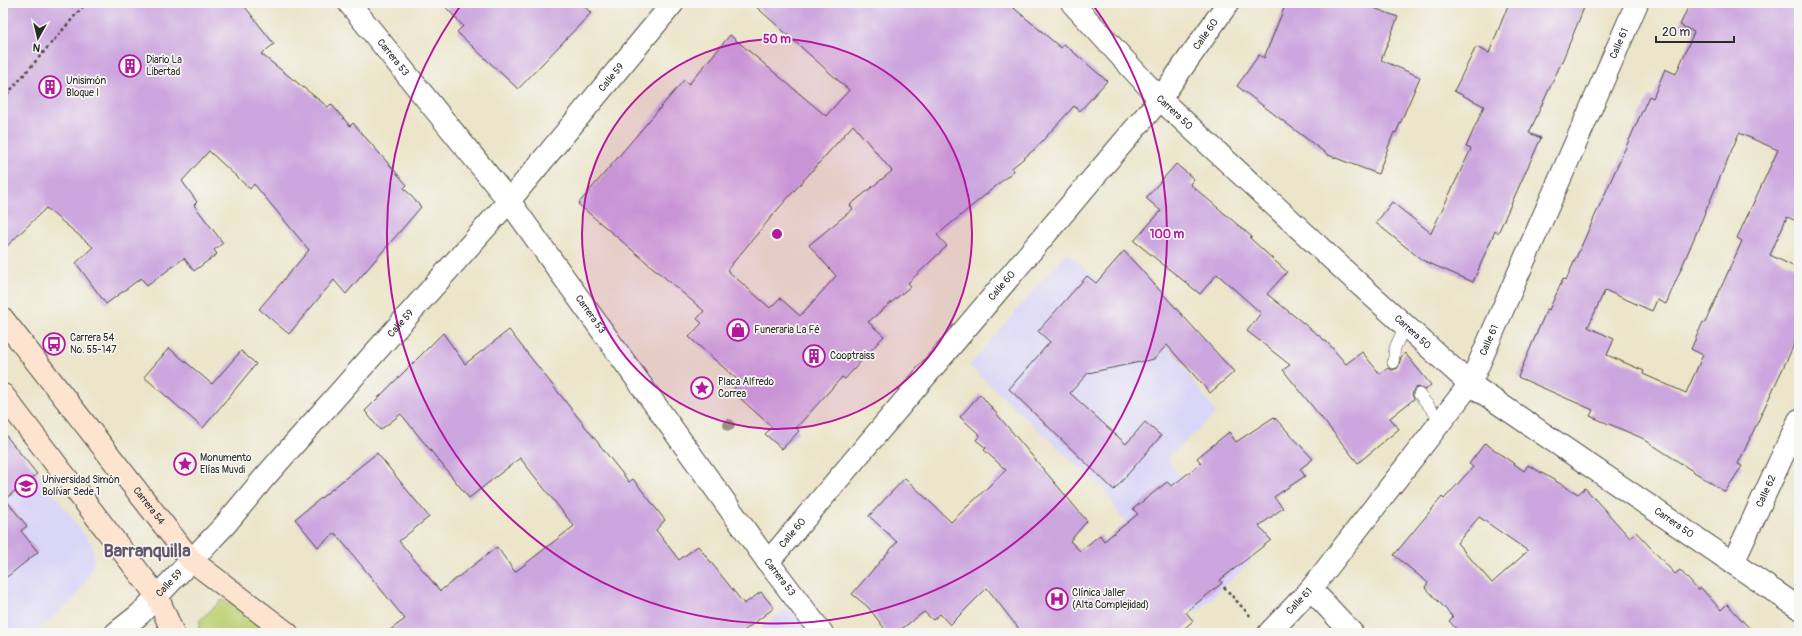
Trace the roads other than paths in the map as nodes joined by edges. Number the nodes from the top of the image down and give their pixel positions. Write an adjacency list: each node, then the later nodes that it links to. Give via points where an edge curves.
1 (349, 3): 7 (street, Carrera 53)
2 (673, 3): 7 (street, Calle 59)
3 (1072, 3): 6 (street, Carrera 50)
4 (1228, 3): 6 (street, Calle 60)
5 (1638, 3): 11 (street, Calle 61)
6 (1160, 99): 9 (street, Carrera 50); 17 (street, Calle 60)
7 (509, 201): 16 (street, Calle 59, via 224,526); 17 (street, Carrera 53)
8 (3, 319): 16 (main road, Carrera 54)
9 (1406, 325): 10 (lane, via 1395,348); 11 (street, Carrera 50)
10 (1393, 363)
11 (1470, 384): 15 (street, Calle 61); 18 (street, Carrera 50)
12 (1419, 394): 15 (lane)
13 (3, 395): 20 (main road)
14 (1799, 420): 18 (street, Calle 62)
15 (1441, 421): 19 (street, Calle 61)
16 (191, 560): 20 (street, Calle 59); 25 (main road, Carrera 54)
17 (768, 562): 26 (street, Carrera 53)
18 (1733, 563): 21 (street, Carrera 50)
19 (1311, 589): 22 (street, Calle 61); 27 (street)
20 (158, 596): 23 (street, Calle 59); 24 (main road)
21 (1799, 608)
22 (1262, 627)
23 (116, 633)
24 (173, 633)
25 (287, 633)
26 (822, 633)
27 (1352, 633)

